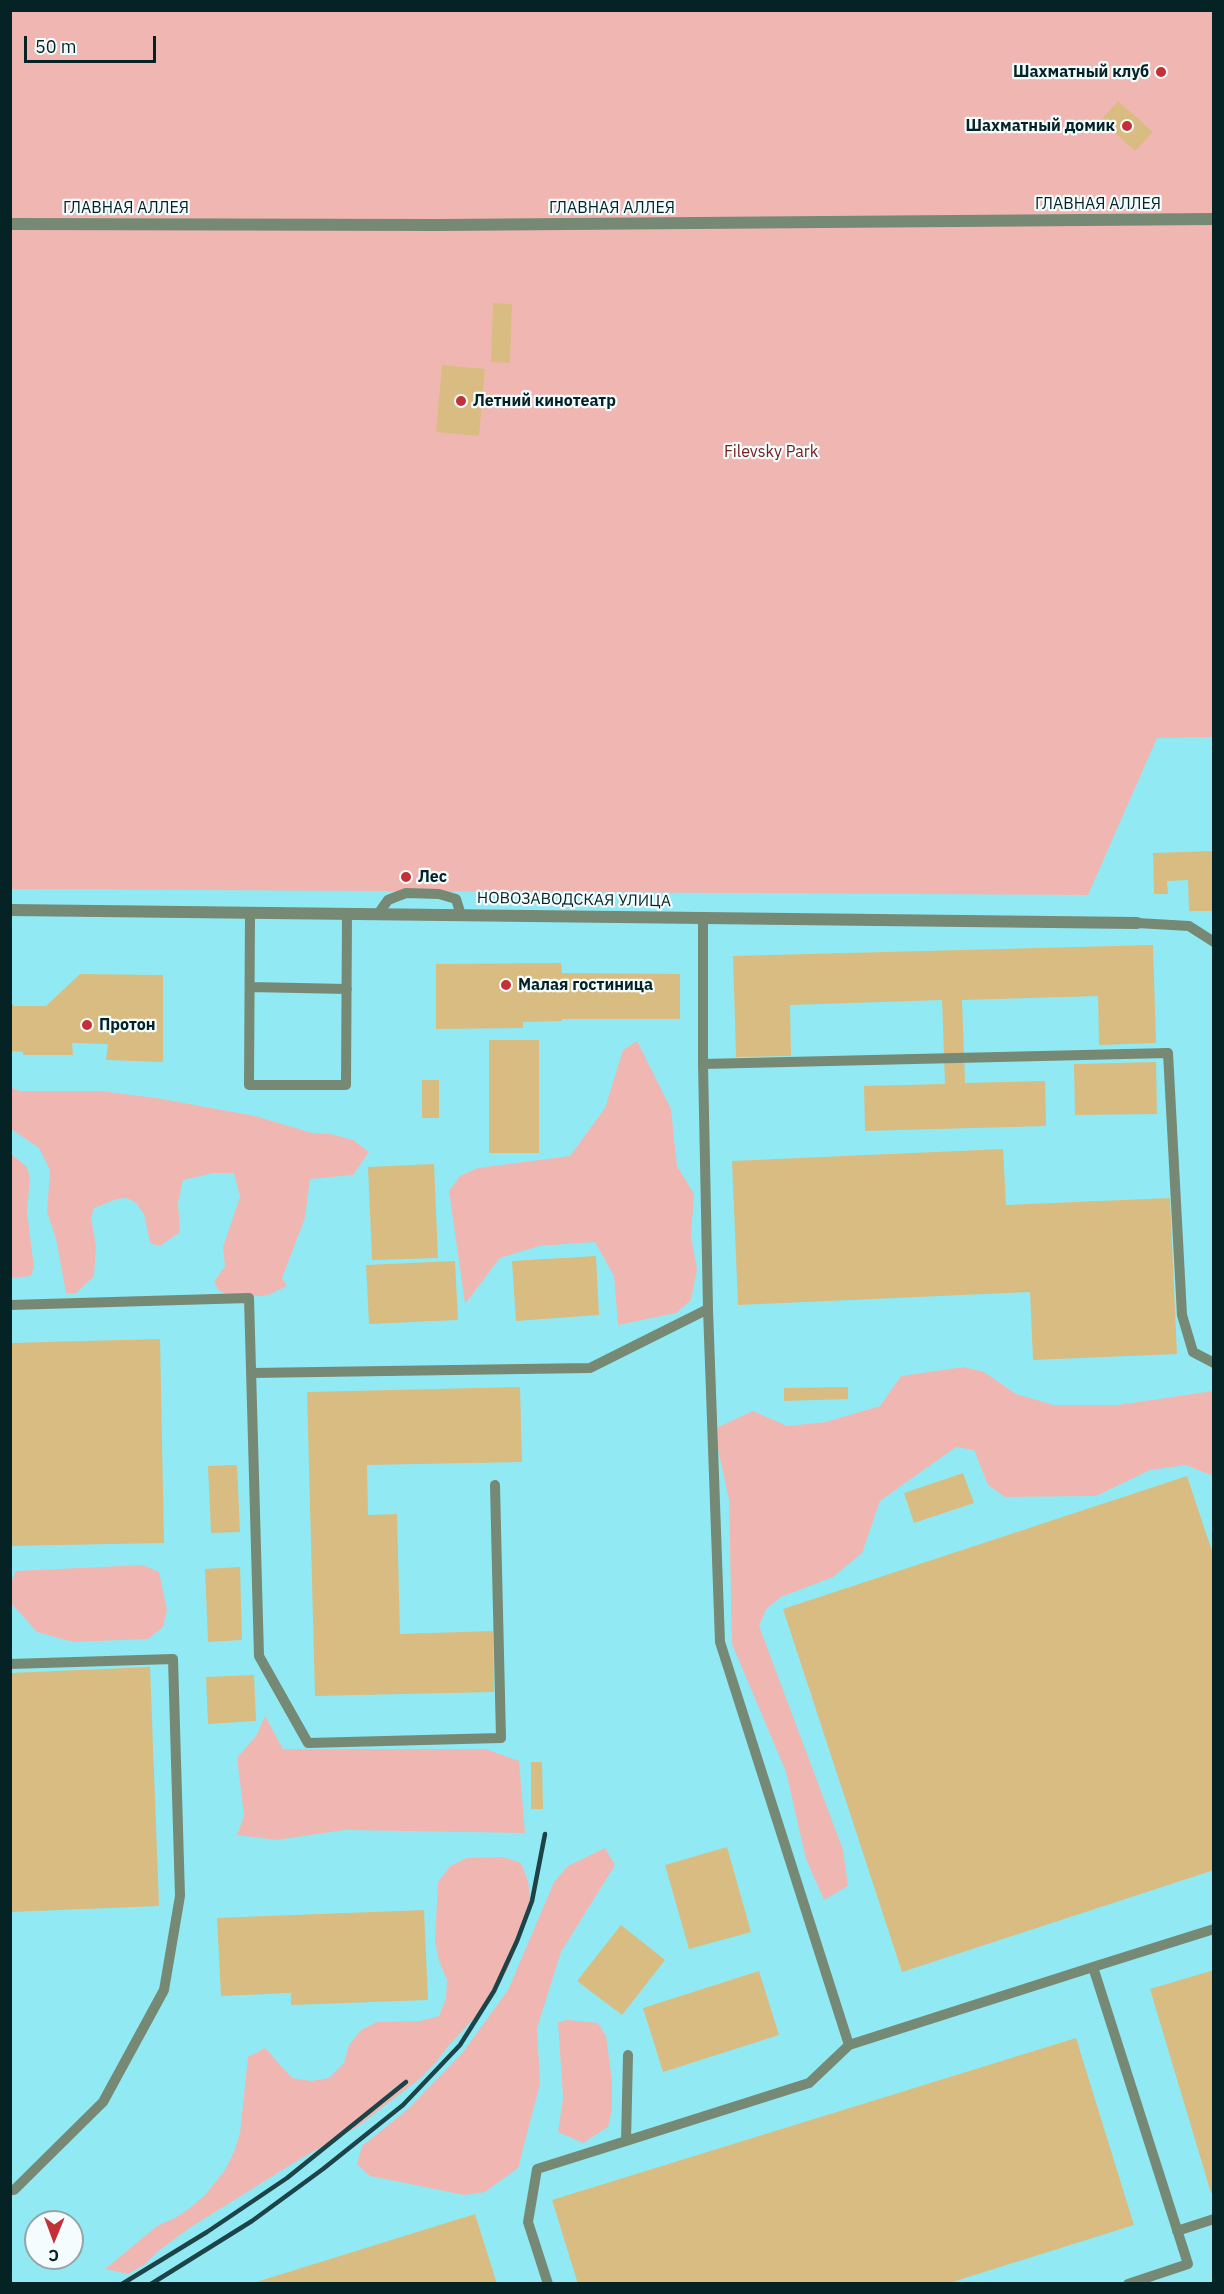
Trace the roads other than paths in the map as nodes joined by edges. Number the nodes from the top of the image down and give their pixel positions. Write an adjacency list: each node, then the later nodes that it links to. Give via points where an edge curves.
1 (1214, 219): 2 (street, ГЛАВНАЯ АЛЛЕЯ)
2 (10, 224)
3 (10, 910): 4 (street, НОВОЗАВОДСКАЯ УЛИЦА)
4 (250, 913): 5 (street, НОВОЗАВОДСКАЯ УЛИЦА); 11 (lane)
5 (347, 914): 6 (street, НОВОЗАВОДСКАЯ УЛИЦА); 12 (lane)
6 (378, 914): 7 (street, НОВОЗАВОДСКАЯ УЛИЦА); 7 (lane, via 388,900 406,893 456,899)
7 (461, 915): 8 (street, НОВОЗАВОДСКАЯ УЛИЦА)
8 (703, 918): 9 (street, НОВОЗАВОДСКАЯ УЛИЦА); 13 (lane)
9 (1137, 923): 10 (lane, via 1189,926)
10 (1214, 942)
11 (250, 987): 12 (lane); 12 (lane, via 249,1085 346,1085)
12 (346, 989)
13 (703, 1064): 15 (lane); 16 (lane, via 1168,1053 1182,1315 1193,1352)
14 (10, 1305): 17 (lane, via 249,1298)
15 (708, 1309): 17 (lane, via 590,1368); 22 (lane, via 720,1642)
16 (1214, 1363)
17 (251, 1373): 18 (lane, via 259,1656 308,1743 501,1738)
18 (495, 1485)
19 (10, 1664): 25 (lane, via 173,1659 180,1896 164,1990 103,2102)
20 (1214, 1929): 21 (lane)
21 (1093, 1967): 22 (lane); 27 (lane)
22 (849, 2045): 24 (lane, via 809,2082)
23 (628, 2055): 24 (lane)
24 (626, 2141): 28 (lane, via 537,2169 528,2222)
25 (12, 2191)
26 (1214, 2219): 27 (lane)
27 (1177, 2230): 29 (lane, via 1188,2264)
28 (548, 2283)
29 (1128, 2283)

